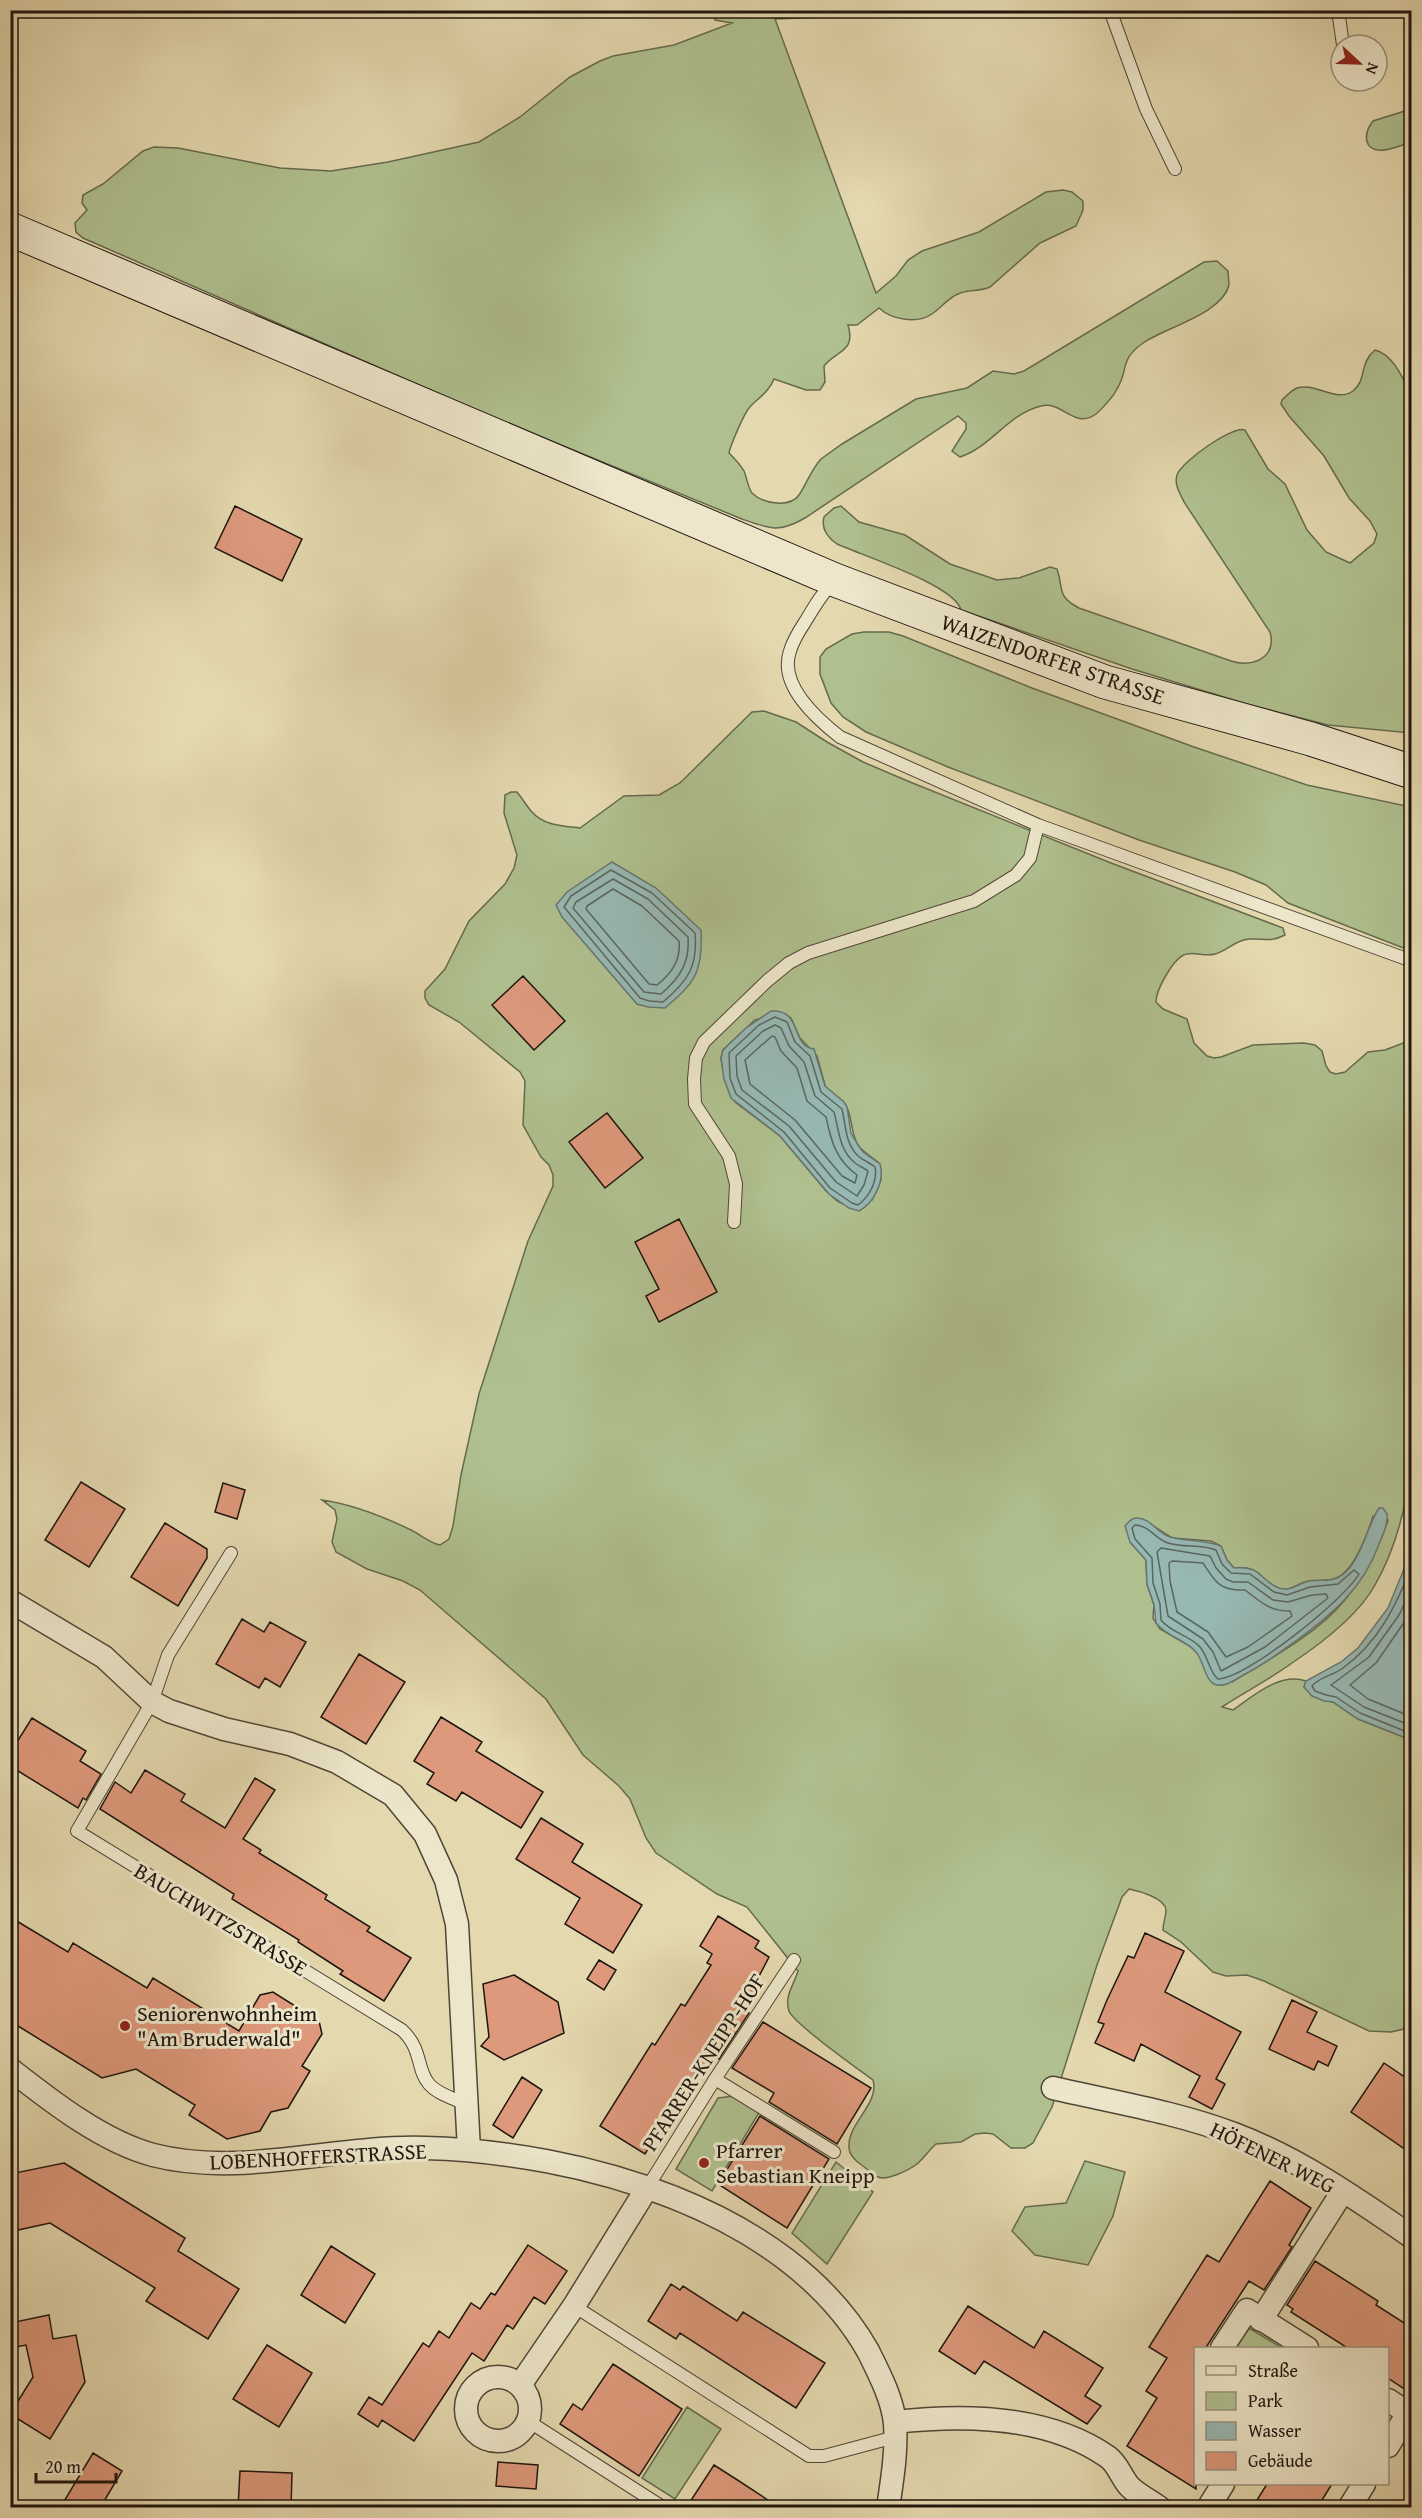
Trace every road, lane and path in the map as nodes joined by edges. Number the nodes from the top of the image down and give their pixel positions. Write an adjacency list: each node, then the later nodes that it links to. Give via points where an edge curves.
1 (1110, 10): 4 (lane, via 1146,109)
2 (1338, 10): 3 (lane)
3 (1341, 33)
4 (1175, 169)
5 (10, 229): 6 (main road, WAIZENDORFER STRASSE)
6 (835, 580): 7 (main road, WAIZENDORFER STRASSE, via 1105,682); 10 (lane, via 822,593 789,652 790,675 802,702 840,737)
7 (1311, 739): 8 (main road, WAIZENDORFER STRASSE); 9 (main road, WAIZENDORFER STRASSE)
8 (1412, 754)
9 (1412, 772)
10 (1038, 825): 11 (lane); 12 (lane, via 1030,858 1016,875 974,902 808,953 789,963 704,1042 696,1058 695,1104 729,1156 736,1184)
11 (1412, 961)
12 (734, 1222)
13 (231, 1552): 15 (lane, BAUCHWITZSTRASSE, via 168,1655)
14 (10, 1601): 15 (street, via 104,1658)
15 (152, 1702): 20 (street, via 180,1715 290,1744 337,1762 393,1795 425,1834 446,1880 457,1924); 20 (lane, BAUCHWITZSTRASSE, via 77,1831 402,2030 411,2038 424,2078 431,2087)
16 (794, 1960): 18 (lane, PFARRER-KNEIPP-HOF)
17 (10, 2069): 21 (street, LOBENHOFFERSTRASSE, via 112,2139 152,2155 192,2162 234,2163 295,2160 386,2148)
18 (715, 2079): 22 (lane); 23 (lane, PFARRER-KNEIPP-HOF)
19 (1053, 2088): 24 (street, HÖFENER WEG, via 1185,2118 1236,2135)
20 (467, 2105): 21 (street)
21 (469, 2150): 23 (street, LOBENHOFFERSTRASSE, via 571,2165)
22 (834, 2152)
23 (647, 2188): 26 (street); 33 (street, LOBENHOFFERSTRASSE, via 708,2213 756,2240 845,2314 886,2391)
24 (1343, 2191): 25 (street, HÖFENER WEG); 27 (street)
25 (1412, 2238)
26 (574, 2307): 30 (street); 33 (lane, via 809,2456 824,2456)
27 (1261, 2320): 28 (street, via 1247,2310); 29 (street)
28 (1223, 2347)
29 (1304, 2347)
30 (520, 2385): 32 (street, via 530,2402); 32 (street, via 508,2378 481,2381 466,2403 466,2417 483,2438 496,2441 510,2439)
31 (1389, 2401): 34 (street, via 1408,2413)
32 (528, 2421): 37 (lane)
33 (895, 2430): 38 (street, LOBENHOFFERSTRASSE); 39 (street, via 951,2417 1037,2427 1078,2441 1111,2459 1130,2488)
34 (1389, 2444)
35 (1222, 2485): 40 (street)
36 (1363, 2485): 41 (street)
37 (664, 2508)
38 (888, 2508)
39 (1160, 2508)
40 (1208, 2508)
41 (1348, 2508)

